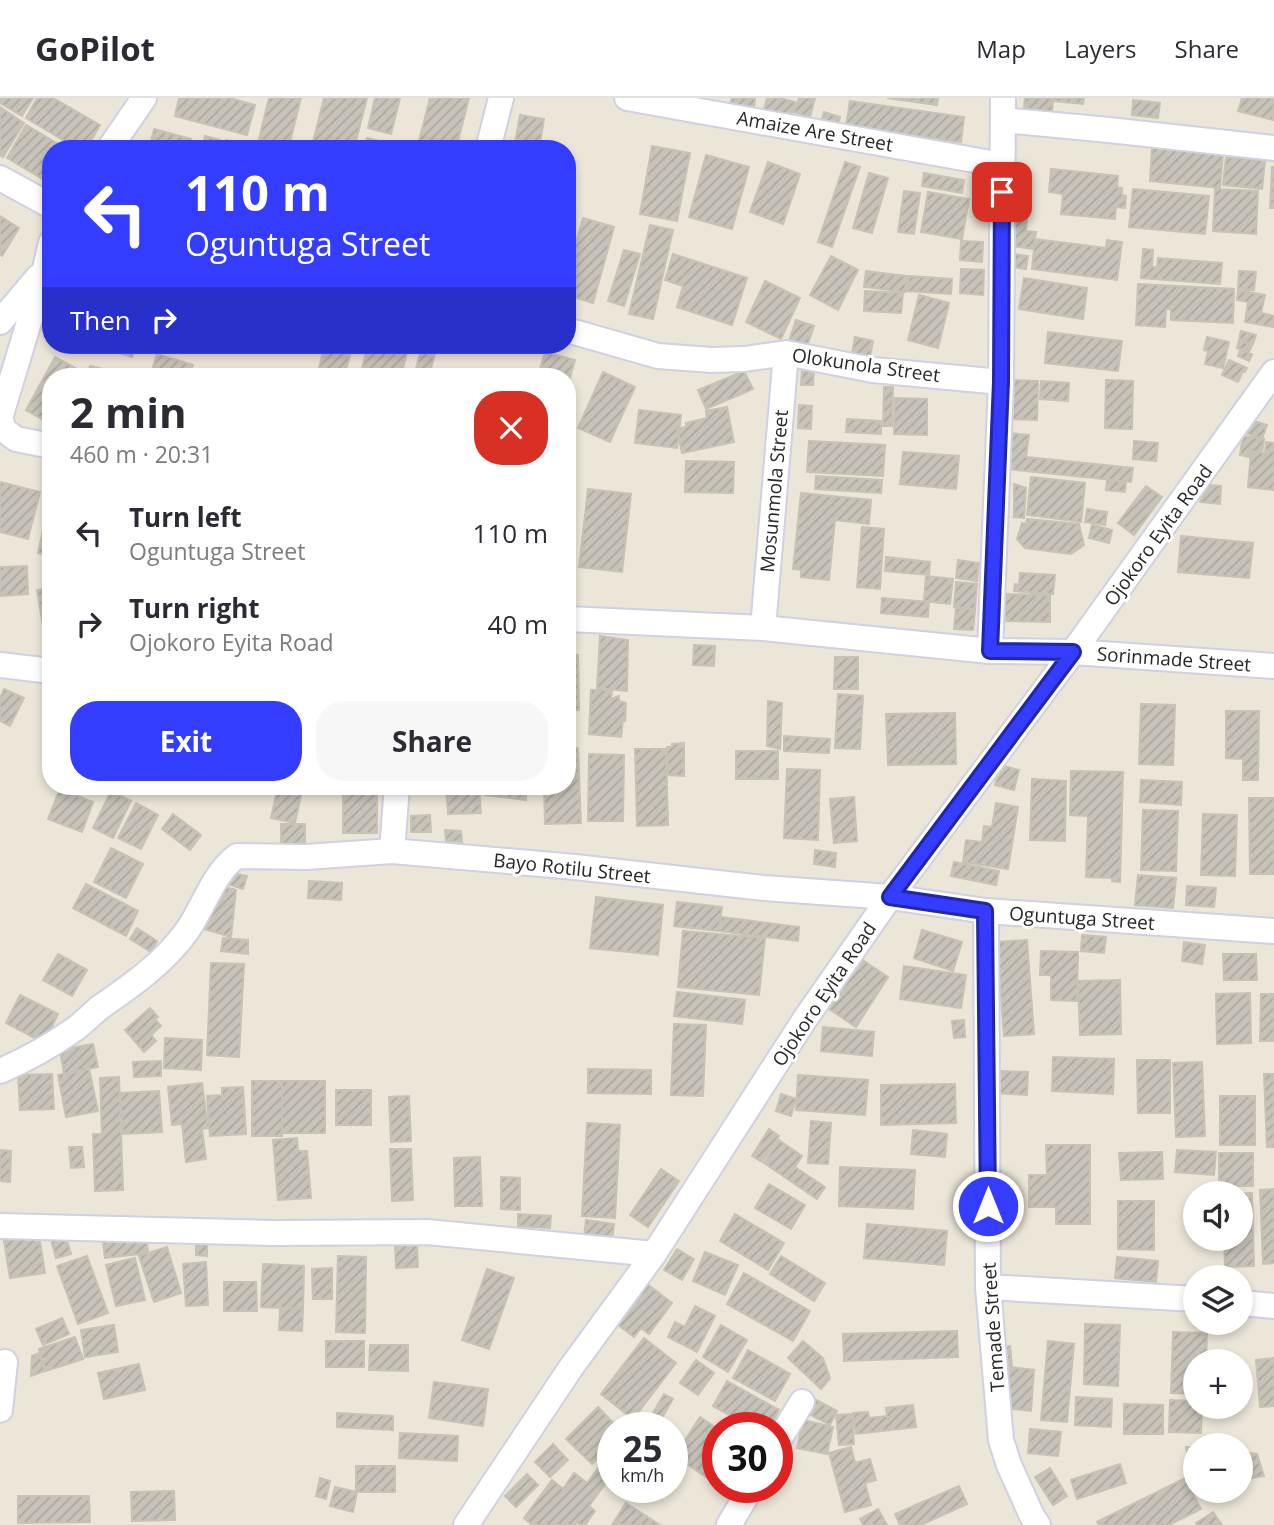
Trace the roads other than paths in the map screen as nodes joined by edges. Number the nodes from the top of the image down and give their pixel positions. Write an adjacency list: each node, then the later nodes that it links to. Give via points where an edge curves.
1 (144, 98): 6 (street)
2 (501, 98): 7 (street)
3 (627, 98): 4 (street, Amaize Are Street)
4 (715, 105): 9 (street, Amaize Are Street)
5 (1003, 109): 8 (street, via 1110,130); 9 (street)
6 (115, 140)
7 (490, 140)
8 (1274, 148)
9 (1002, 165): 17 (street)
10 (0, 178): 11 (street)
11 (42, 201)
12 (42, 273): 14 (street)
13 (42, 279): 19 (street, via 0,418 4,430 16,439)
14 (0, 322)
15 (576, 333): 16 (street, Olokunola Street, via 658,356 722,360)
16 (786, 354): 17 (street, Olokunola Street, via 873,370); 21 (street, Mosunmola Street)
17 (1001, 382): 22 (street)
18 (1271, 383): 23 (street, Ojokoro Eyita Road)
19 (42, 444)
20 (576, 619): 21 (street, Sorinmade Street)
21 (763, 628): 22 (street, Sorinmade Street)
22 (990, 651): 23 (street, Sorinmade Street)
23 (1073, 652): 25 (street, Sorinmade Street); 29 (street, Ojokoro Eyita Road)
24 (0, 665): 26 (street)
25 (1274, 666)
26 (42, 670)
27 (396, 795): 28 (street)
28 (392, 851): 29 (street, Bayo Rotilu Street); 32 (street, Bayo Rotilu Street, via 237,856 188,930 148,973 75,1028)
29 (890, 897): 30 (street, Oguntuga Street); 34 (street, Ojokoro Eyita Road)
30 (985, 911): 31 (street, Oguntuga Street); 35 (street, Temade Street)
31 (1274, 931)
32 (0, 1070)
33 (0, 1226): 34 (street, via 427,1232)
34 (654, 1255): 44 (street, Ojokoro Eyita Road, via 570,1368)
35 (988, 1287): 36 (street); 46 (street, Temade Street, via 1001,1440)
36 (1183, 1298)
37 (1253, 1304): 38 (street)
38 (1274, 1306)
39 (5, 1363): 41 (street)
40 (802, 1402): 42 (street)
41 (0, 1410)
42 (793, 1417)
43 (742, 1503): 45 (street)
44 (466, 1525)
45 (729, 1525)
46 (1038, 1525)

